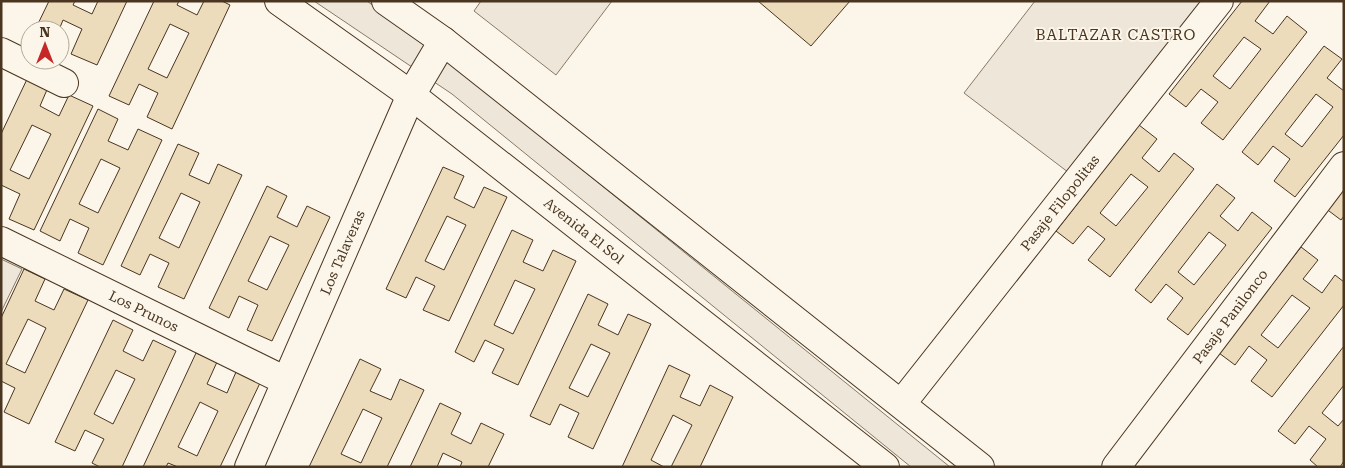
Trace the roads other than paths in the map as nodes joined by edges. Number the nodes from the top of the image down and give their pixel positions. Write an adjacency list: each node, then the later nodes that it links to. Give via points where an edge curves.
1 (279, 1): 7 (street, Avenida El Sol)
2 (386, 1): 4 (street)
3 (1219, 1): 11 (street, Pasaje Filopolitas)
4 (443, 41): 7 (street, Los Talaveras); 11 (street)
5 (1, 52): 6 (street)
6 (64, 83)
7 (411, 95): 10 (street, Los Talaveras); 13 (street, Avenida El Sol)
8 (1344, 166): 15 (street, Pasaje Panilonco)
9 (1, 240): 10 (street, Los Prunos)
10 (286, 381): 12 (street, Los Talaveras)
11 (902, 403): 14 (street)
12 (249, 467)
13 (885, 467)
14 (980, 467)
15 (1116, 467)

